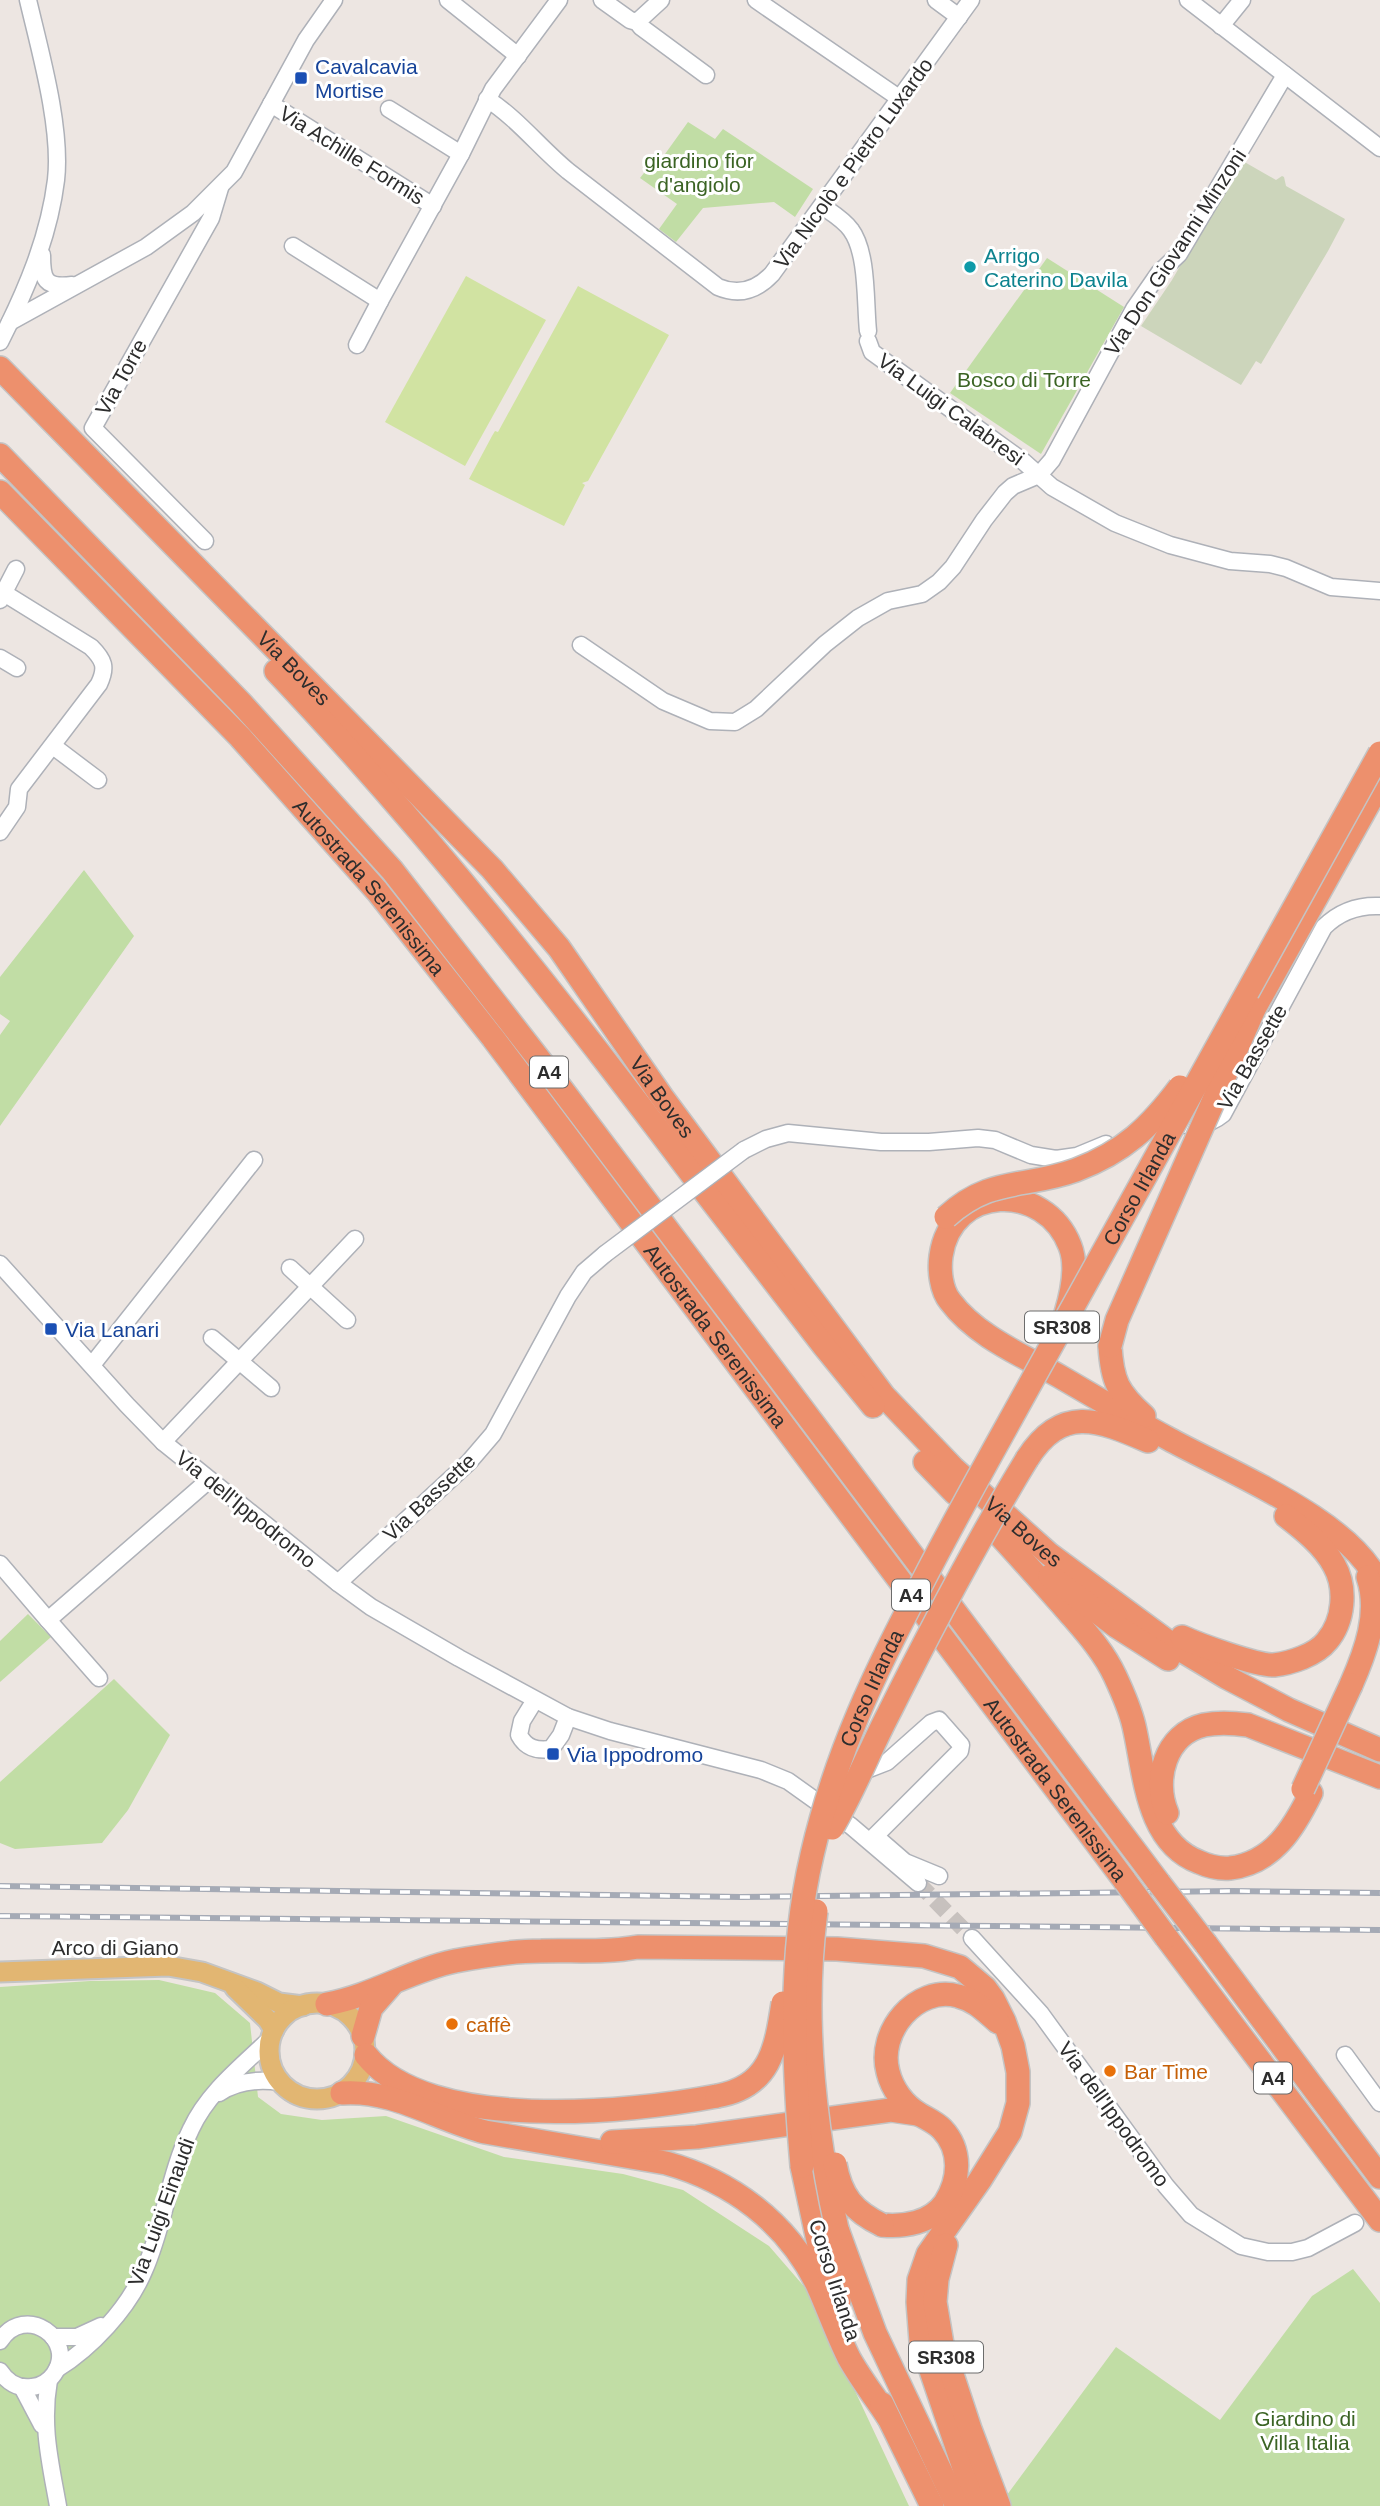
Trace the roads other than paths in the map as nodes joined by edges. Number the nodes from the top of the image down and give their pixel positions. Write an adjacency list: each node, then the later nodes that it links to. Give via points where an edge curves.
1 (28, 0): 27 (street, via 55,126 56,179)
2 (334, 0): 20 (street)
3 (448, 0): 15 (street)
4 (559, 0): 15 (street)
5 (601, 0): 13 (street)
6 (661, 0): 13 (street)
7 (756, 0): 18 (street)
8 (936, 0): 12 (street)
9 (971, 0): 12 (street, Via Nicolò e Pietro Luxardo)
10 (1188, 0): 14 (street)
11 (1242, 0): 14 (street)
12 (959, 17): 18 (street, Via Nicolò e Pietro Luxardo)
13 (638, 22): 16 (street)
14 (1221, 26): 17 (street)
15 (517, 56): 19 (street)
16 (706, 75)
17 (1285, 75): 22 (street); 36 (street, Via Don Giovanni Minzoni, via 1179,254 1134,309 1052,460)
18 (900, 98): 26 (street, Via Nicolò e Pietro Luxardo)
19 (487, 100): 23 (street); 26 (street, Via Nicolò e Pietro Luxardo, via 544,152 727,291 763,283)
20 (271, 104): 24 (street, via 234,172); 25 (street, Via Achille Formis)
21 (389, 109): 23 (street)
22 (1380, 148)
23 (461, 154): 25 (street)
24 (221, 185): 29 (street, via 193,213 146,247); 38 (street, Via Torre, via 211,218 93,428)
25 (433, 206): 30 (street)
26 (822, 206): 36 (street, Via Luigi Calabresi, via 850,228 857,240 872,352)
27 (42, 245): 29 (street, via 42,272 48,283); 31 (street)
28 (293, 246): 30 (street)
29 (74, 285): 31 (street)
30 (380, 301): 32 (street)
31 (6, 331)
32 (357, 345)
33 (0, 368): 71 (highway, Via Boves, via 492,869 559,948 662,1097 884,1396 953,1468)
34 (0, 388): 68 (highway, Via Boves, via 243,636 383,789 542,978 859,1389)
35 (0, 456): 107 (highway, Autostrada Serenissima / A4, bridge, via 241,703 391,870 550,1074)
36 (1039, 475): 40 (street, via 1142,536 1230,561 1270,564 1331,587); 42 (street, Via Don Giovanni Minzoni, via 1005,493 939,582 922,594 888,601 858,618 736,722 710,721 663,701)
37 (0, 492): 109 (highway, Autostrada Serenissima / A4, bridge, via 240,737 402,922)
38 (205, 541)
39 (16, 569): 41 (street)
40 (1380, 591)
41 (2, 597): 45 (street, via 91,647 103,659 105,671 99,684)
42 (581, 645)
43 (0, 658): 44 (street)
44 (17, 668)
45 (54, 746): 47 (street); 49 (street, via 19,789 17,807)
46 (1380, 753): 52 (highway, Corso Irlanda / SR308, bridge)
47 (98, 780)
48 (1380, 783): 51 (highway, Corso Irlanda / SR308)
49 (0, 832)
50 (1380, 906): 74 (street, Via Bassette, bridge, via 1351,909 1324,927 1223,1114 1214,1121 1200,1125 1147,1122 1091,1152 1056,1159 978,1138 881,1142 788,1133 744,1150 584,1272 493,1434 469,1462)
51 (1254, 1009): 66 (highway, bridge, via 1117,1320 1110,1346 1111,1373 1130,1404); 86 (highway, Corso Irlanda / SR308, bridge, via 889,1672)
52 (1225, 1030): 54 (highway, bridge, via 1154,1121 1128,1143 1075,1171 977,1193 960,1204); 60 (highway, Corso Irlanda / SR308, bridge)
53 (254, 1160): 63 (street)
54 (950, 1220): 60 (highway, bridge, via 987,1201 1007,1199 1047,1213 1071,1247 1074,1271); 66 (highway, via 934,1238 931,1263 942,1304 961,1324 1006,1354)
55 (355, 1239): 58 (street)
56 (0, 1264): 63 (street, Via dell'Ippodromo)
57 (290, 1268): 58 (street)
58 (309, 1285): 59 (street); 62 (street)
59 (347, 1320)
60 (1060, 1329): 89 (highway, Corso Irlanda / SR308, bridge, via 874,1674 828,1793)
61 (212, 1338): 62 (street)
62 (240, 1361): 64 (street); 65 (street)
63 (92, 1365): 65 (street, Via dell'Ippodromo)
64 (271, 1388)
65 (163, 1442): 67 (street, Via dell'Ippodromo)
66 (1204, 1463): 69 (highway); 70 (highway); 86 (highway, bridge, via 1097,1422 1075,1421 1054,1429 1036,1446 911,1668 847,1803)
67 (209, 1480): 74 (street, Via dell'Ippodromo); 76 (street)
68 (955, 1493)
69 (1310, 1515): 72 (highway); 75 (highway, via 1366,1561)
70 (1285, 1516): 71 (highway, via 1309,1534 1334,1565 1342,1583 1342,1602 1327,1641 1311,1654 1273,1665 1204,1648 1177,1635); 79 (highway, via 1348,1552 1373,1587 1376,1623)
71 (1034, 1541): 82 (highway, Via Boves, via 1171,1644 1289,1710)
72 (1380, 1554)
73 (0, 1564): 76 (street)
74 (338, 1583): 80 (street, Via dell'Ippodromo, via 405,1628)
75 (1380, 1589)
76 (48, 1620): 78 (street)
77 (1380, 1633): 79 (highway)
78 (99, 1678)
79 (1354, 1688): 85 (highway)
80 (535, 1700): 81 (street, Via dell'Ippodromo); 81 (street, via 519,1735 529,1747 551,1749)
81 (568, 1717): 86 (street, Via dell'Ippodromo, via 761,1770 788,1781)
82 (1380, 1750)
83 (1380, 1767): 85 (highway, Via Boves, via 1245,1704 1160,1655 1072,1593 994,1529 1096,1644 1115,1675 1133,1724 1145,1790 1163,1832 1177,1850 1218,1869 1261,1859 1293,1828)
84 (1380, 1777): 85 (highway, via 1248,1725 1226,1722 1183,1735 1170,1750 1161,1773 1161,1800 1174,1830 1183,1842 1218,1857 1255,1850 1272,1839)
85 (1307, 1791)
86 (830, 1818): 87 (street, via 838,1786 852,1775 887,1762 940,1720 961,1745 960,1751 875,1836 905,1862); 88 (street, Via dell'Ippodromo); 98 (highway, Corso Irlanda / SR308, bridge, via 814,1927)
87 (939, 1876)
88 (918, 1883)
89 (799, 1924): 99 (highway, bridge, via 771,2060 754,2082 732,2094 622,2109 532,2111 477,2106 403,2086 374,2065); 117 (highway, Corso Irlanda / SR308, bridge, via 794,2012 802,2166 819,2245 846,2322)
90 (972, 1938): 110 (street, Via dell'Ippodromo, via 1045,2021 1191,2215 1241,2246 1281,2252)
91 (0, 1972): 92 (main road, Arco di Giano, via 169,1966)
92 (229, 1983): 95 (main road, Arco di Giano, via 279,2003); 97 (main road, Arco di Giano, via 268,2020)
93 (393, 1983): 94 (highway); 96 (highway, via 456,1961 537,1951 836,1949 924,1956 960,1967 985,1988); 99 (highway, via 371,2008)
94 (327, 2004): 95 (main road); 99 (main road, via 355,2021)
95 (303, 2006): 97 (main road, via 286,2015)
96 (1007, 2031): 105 (highway, via 977,2003 957,1996 941,1995 911,2005 897,2022 886,2059 892,2085); 108 (highway, via 1018,2072 1018,2103 1010,2132)
97 (273, 2034): 101 (main road, via 271,2066); 103 (street, Via Luigi Einaudi)
98 (812, 2036): 105 (highway, bridge, via 837,2173 856,2210 882,2225 899,2227 931,2216 943,2206 956,2179 953,2146 943,2130); 121 (highway, Corso Irlanda / SR308, bridge, via 818,2134 837,2229 875,2333)
99 (364, 2045): 102 (main road, via 358,2077)
100 (1345, 2055): 104 (street)
101 (280, 2082): 102 (main road, via 309,2099); 103 (street, via 262,2079 229,2087)
102 (342, 2093): 106 (highway, via 384,2095 460,2125)
103 (211, 2098): 111 (street, Via Luigi Einaudi, via 180,2155 146,2269 127,2302)
104 (1380, 2103)
105 (918, 2114): 106 (highway, via 891,2110 697,2137)
106 (550, 2143): 117 (highway, via 688,2169 758,2208 796,2248 816,2281 849,2358)
107 (1380, 2177)
108 (963, 2204): 122 (highway, via 928,2254 919,2280 918,2302 921,2341); 123 (highway, SR308, via 941,2259 935,2302 952,2376)
109 (1380, 2220)
110 (1355, 2223)
111 (107, 2324): 112 (street, via 77,2337); 115 (street, Via Luigi Einaudi)
112 (53, 2337): 113 (street, via 43,2328 26,2324 10,2330); 115 (street, via 59,2349)
113 (0, 2341)
114 (0, 2371): 116 (street, via 9,2382)
115 (53, 2375): 116 (street, via 34,2387); 118 (street, via 45,2404)
116 (22, 2387): 118 (street)
117 (888, 2417): 120 (highway, Corso Irlanda / SR308)
118 (45, 2430): 119 (street)
119 (58, 2506)
120 (932, 2506)
121 (957, 2506)
122 (977, 2506)
123 (999, 2506)

